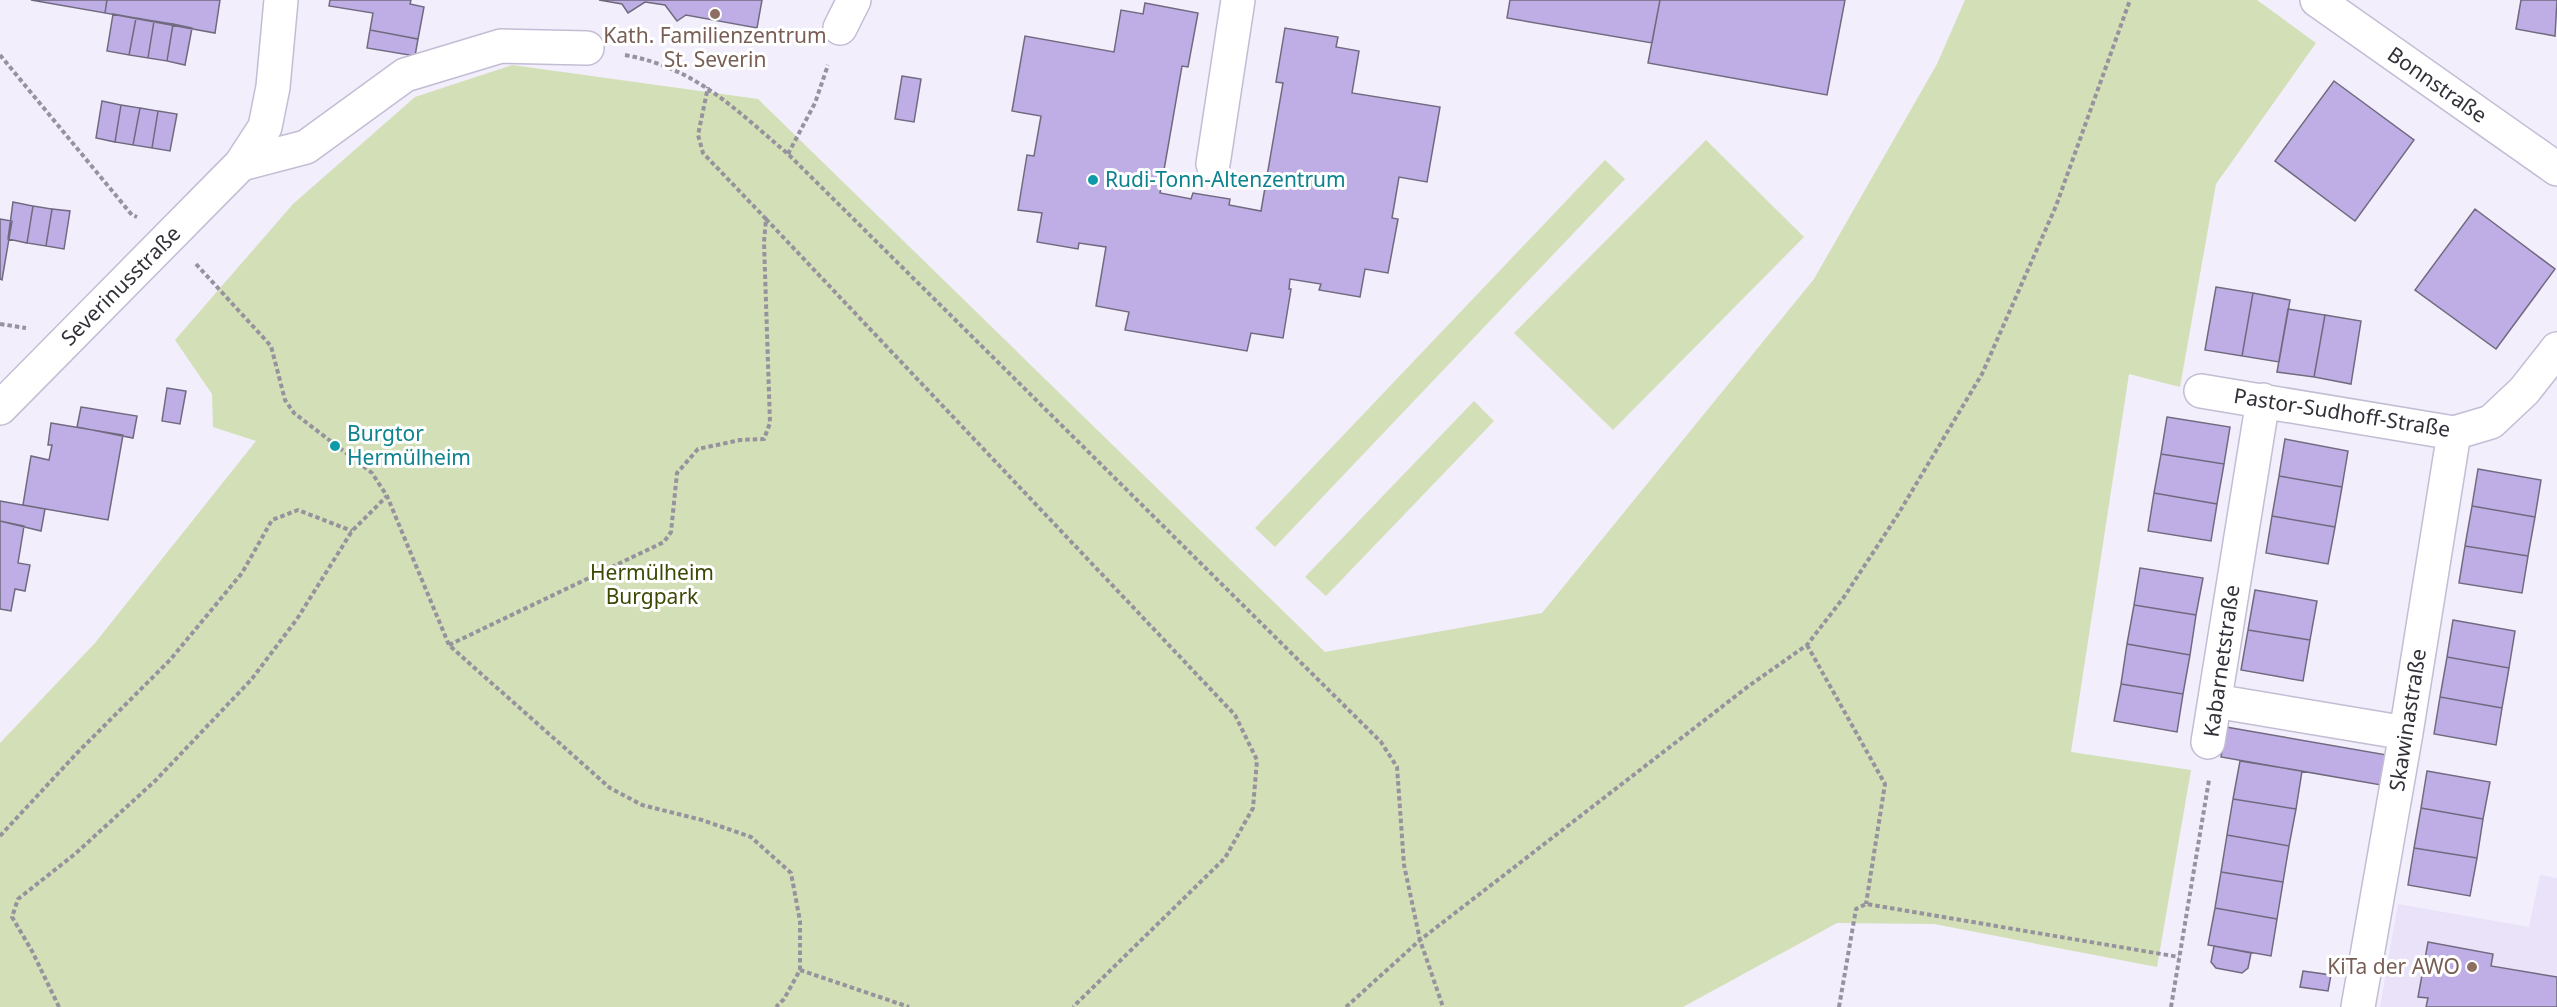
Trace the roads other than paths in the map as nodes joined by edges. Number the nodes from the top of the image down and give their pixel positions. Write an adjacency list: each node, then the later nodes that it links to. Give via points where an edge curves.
1 (281, 0): 5 (street, Severinusstraße, via 265,127)
2 (1238, 0): 6 (street)
3 (2317, 0): 7 (street, Bonnstraße)
4 (587, 48): 5 (street, via 501,46 405,75 306,147)
5 (241, 164): 11 (street, Severinusstraße)
6 (1213, 164)
7 (2557, 169)
8 (2557, 349): 12 (street, Pastor-Sudhoff-Straße, via 2524,391 2491,422)
9 (2201, 390): 10 (street, Pastor-Sudhoff-Straße)
10 (2263, 400): 12 (street, Pastor-Sudhoff-Straße); 13 (street, Kabarnetstraße)
11 (0, 408)
12 (2454, 433): 14 (street, Skawinastraße)
13 (2215, 701): 14 (street); 15 (street, Kabarnetstraße)
14 (2406, 733): 16 (street, Skawinastraße)
15 (2208, 742)
16 (2358, 1007)

